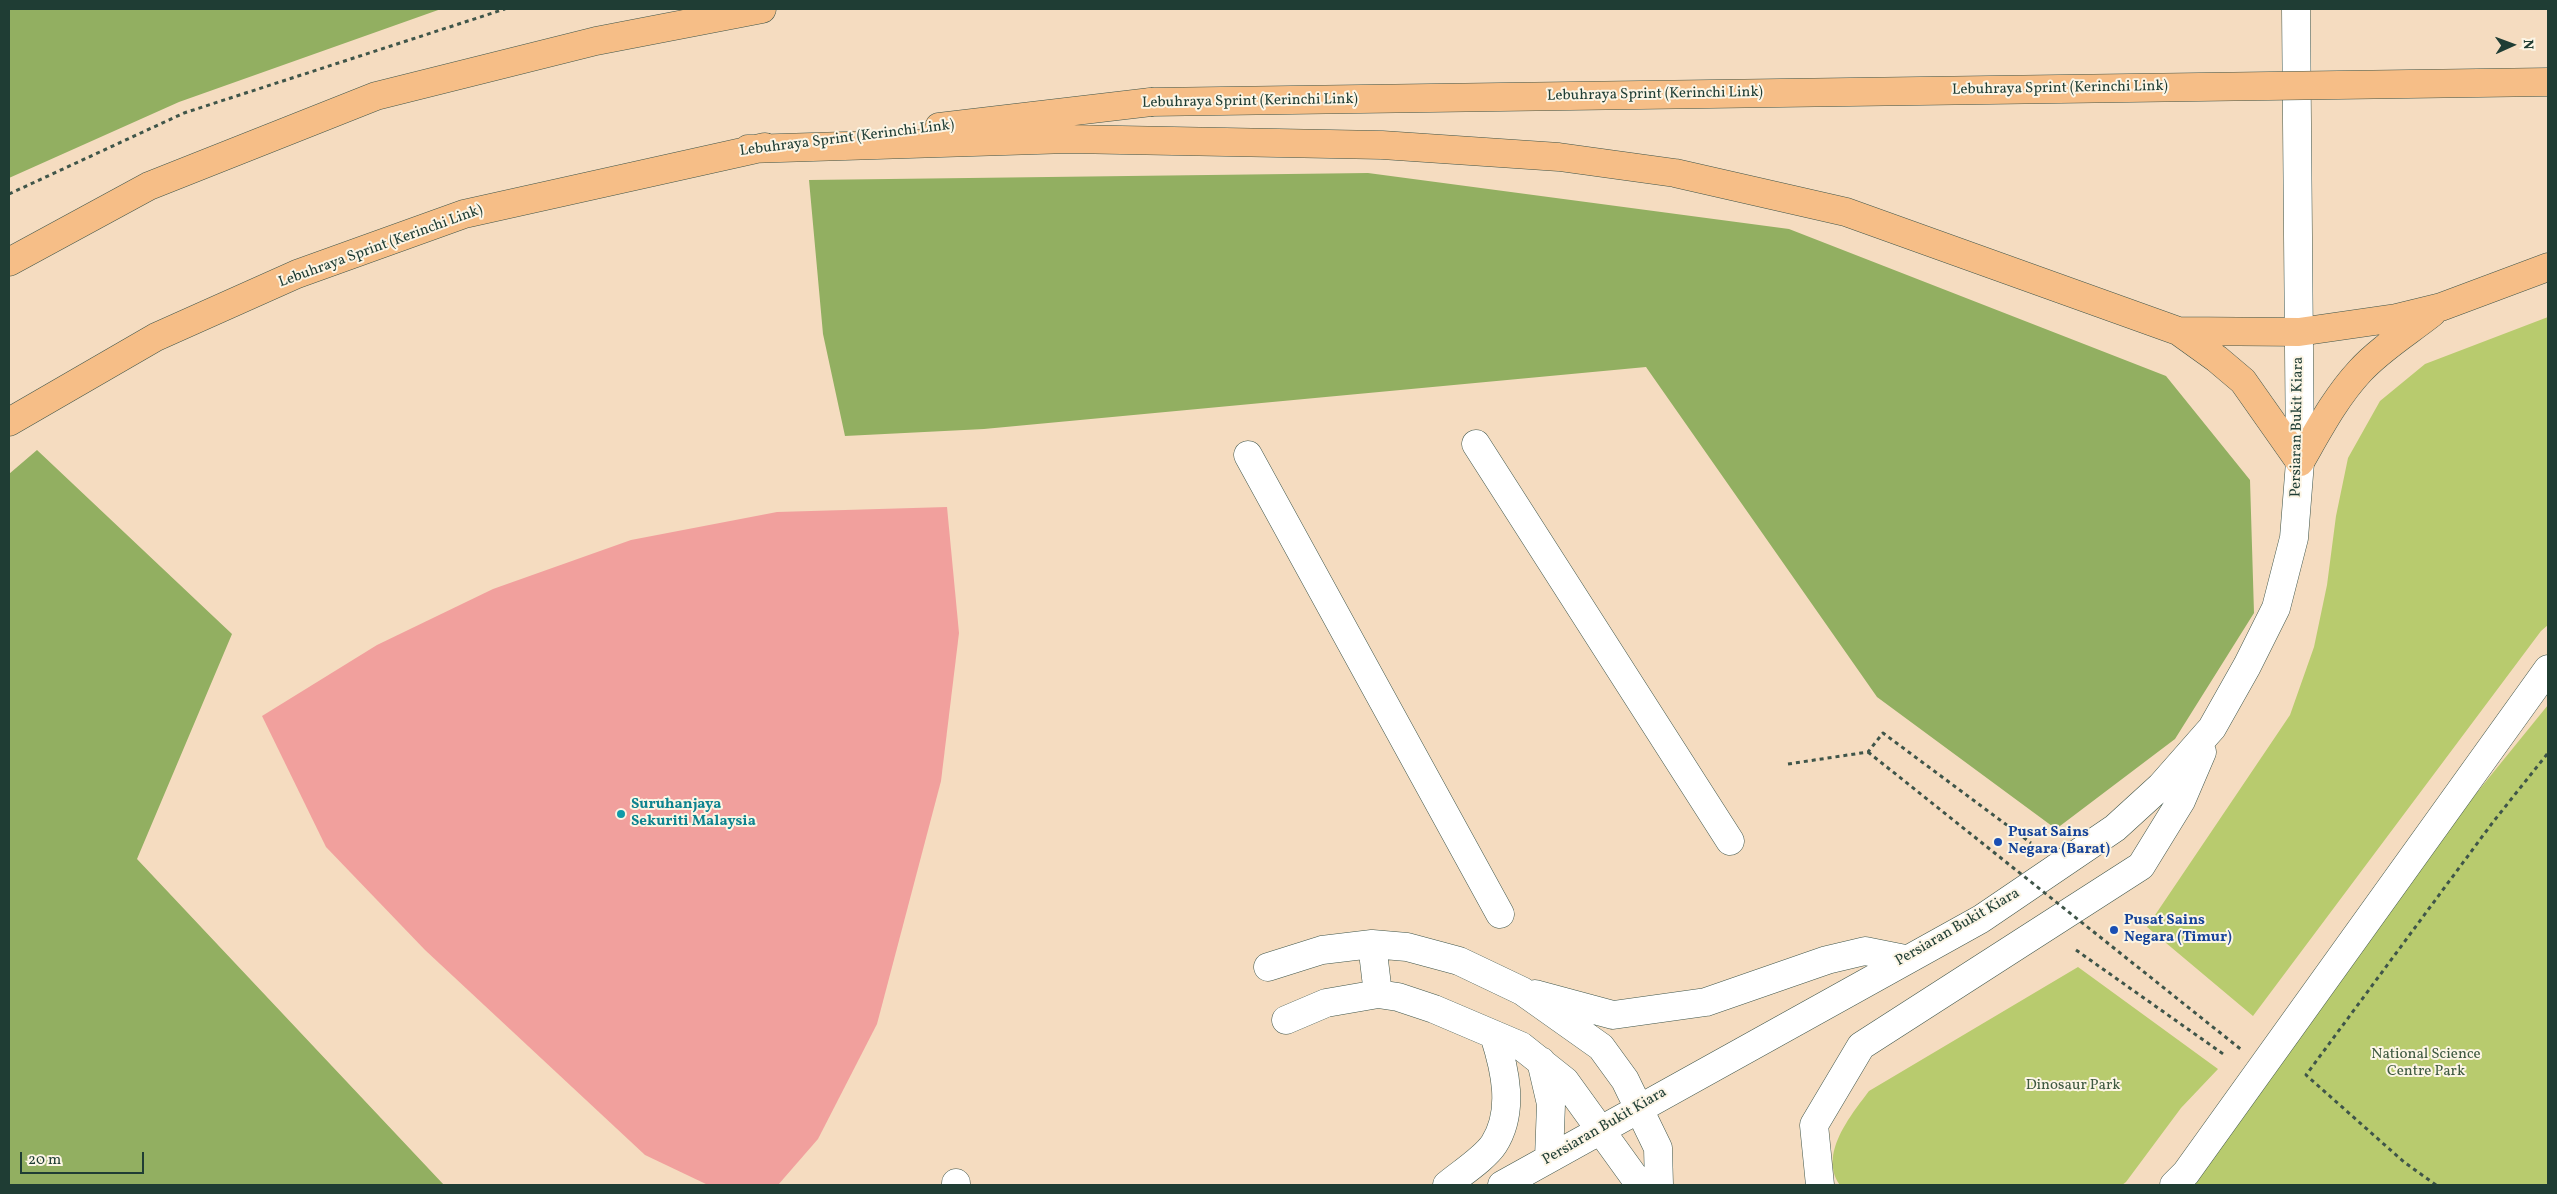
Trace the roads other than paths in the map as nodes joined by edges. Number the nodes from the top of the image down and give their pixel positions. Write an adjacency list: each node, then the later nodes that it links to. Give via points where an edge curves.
1 (762, 9): 5 (highway, via 596,41 376,96 148,186)
2 (2296, 9): 9 (street, Persiaran Bukit Kiara)
3 (2548, 82): 4 (highway, Lebuhraya Sprint (Kerinchi Link), bridge, via 1151,102)
4 (748, 149): 8 (highway, via 1069,139 1382,145 1558,157 1675,173 1846,212); 10 (highway, Lebuhraya Sprint (Kerinchi Link), via 464,214 297,274 156,337)
5 (9, 262)
6 (2548, 268): 7 (highway)
7 (2442, 306): 9 (highway, via 2396,318); 13 (highway, via 2360,371 2340,395)
8 (2178, 331): 9 (highway); 13 (highway, via 2243,381)
9 (2299, 332): 13 (street, Persiaran Bukit Kiara)
10 (9, 422)
11 (1476, 444): 16 (street)
12 (1248, 455): 17 (street)
13 (2300, 462): 15 (street, Persiaran Bukit Kiara, via 2294,538 2276,608)
14 (2548, 669): 34 (street, via 2186,1174)
15 (2212, 728): 19 (street, Persiaran Bukit Kiara, via 2161,786 2115,828 1981,919); 33 (street, via 2181,801 2141,866 1861,1046 1814,1125)
16 (1730, 840)
17 (1500, 914)
18 (1372, 944): 20 (street, via 1322,950); 21 (street, via 1407,947 1460,960); 22 (street)
19 (1906, 960): 21 (street, via 1865,951 1827,960 1706,1002 1613,1014); 26 (street, Persiaran Bukit Kiara)
20 (1268, 966)
21 (1522, 991): 26 (street, via 1601,1048 1625,1080)
22 (1378, 994): 23 (street, via 1326,1003); 24 (street, via 1434,1009)
23 (1286, 1020)
24 (1494, 1035): 25 (street, via 1521,1046); 29 (street, via 1506,1087 1503,1124 1493,1145)
25 (1541, 1061): 27 (street, via 1565,1081); 28 (street, via 1551,1104)
26 (1638, 1108): 27 (street, Persiaran Bukit Kiara); 32 (street, via 1658,1148)
27 (1600, 1130): 28 (street, Persiaran Bukit Kiara); 31 (street, via 1636,1178)
28 (1549, 1158): 30 (street, Persiaran Bukit Kiara)
29 (1447, 1185)
30 (1502, 1185)
31 (1645, 1185)
32 (1658, 1185)
33 (1820, 1185)
34 (2174, 1185)

